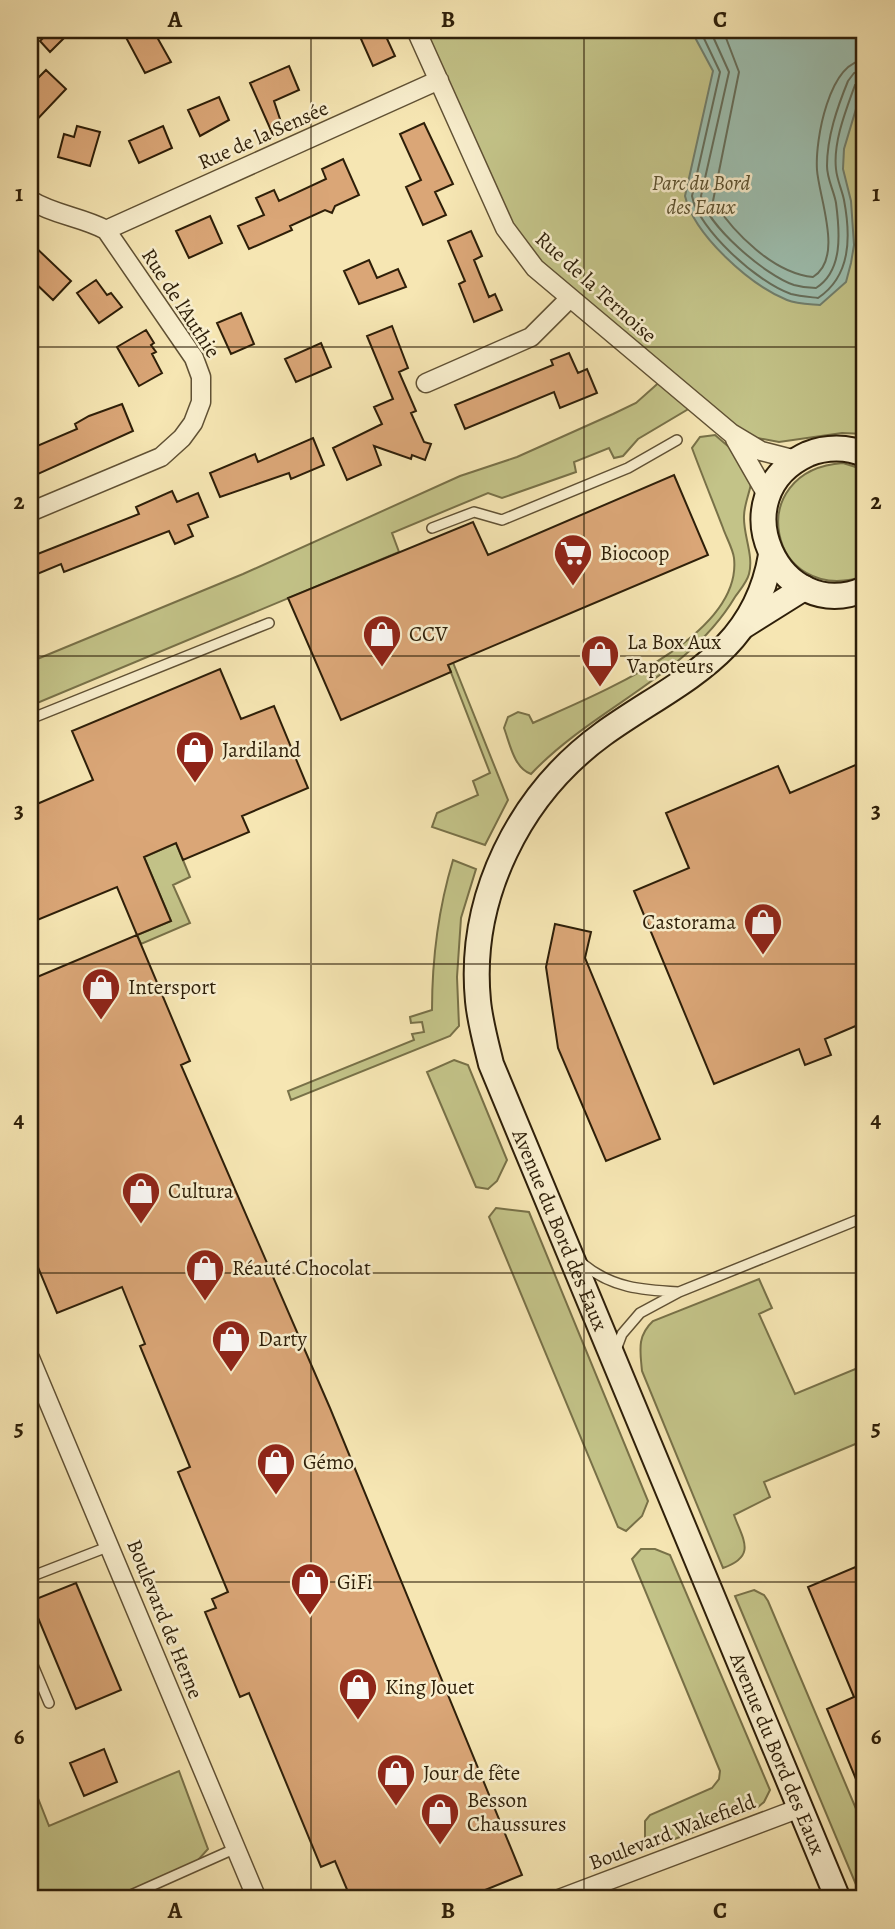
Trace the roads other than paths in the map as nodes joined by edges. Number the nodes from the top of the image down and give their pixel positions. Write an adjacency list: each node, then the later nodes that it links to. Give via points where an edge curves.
1 (416, 30): 2 (street, Rue de la Ternoise)
2 (439, 80): 4 (street, Rue de la Sensée); 5 (street, Rue de la Ternoise, via 505,228 519,251)
3 (30, 200): 4 (street)
4 (106, 230): 12 (street, Rue de l'Authie, via 194,358 201,377 201,402 182,438 161,457)
5 (570, 298): 6 (street, via 531,337); 7 (street, Rue de la Ternoise)
6 (426, 383)
7 (731, 433): 10 (street, Rue de la Ternoise, via 761,451); 11 (street, Rue de la Ternoise)
8 (677, 440): 13 (lane, via 628,468 502,520 474,512)
9 (863, 452): 10 (street, via 827,449)
10 (796, 460): 11 (street, via 779,475)
11 (767, 495): 14 (street, via 763,522)
12 (30, 512)
13 (432, 528)
14 (771, 555): 15 (street, via 785,574); 18 (street, Avenue du Bord des Eaux, via 762,591)
15 (804, 588): 16 (street, via 839,595); 18 (street, Avenue du Bord des Eaux)
16 (865, 589)
17 (269, 623): 19 (lane)
18 (740, 629): 21 (street, Avenue du Bord des Eaux, via 675,689 604,733 559,772 515,833 486,902 478,1002 491,1064)
19 (30, 719)
20 (865, 1217): 22 (lane)
21 (570, 1254): 22 (lane, via 597,1276 629,1289); 24 (street, Avenue du Bord des Eaux)
22 (679, 1292): 24 (lane, via 640,1313 622,1334)
23 (30, 1358): 25 (street, Boulevard de Herne)
24 (613, 1358): 29 (street, Avenue du Bord des Eaux)
25 (110, 1546): 26 (lane); 30 (street, Boulevard de Herne)
26 (30, 1577)
27 (30, 1658): 28 (lane)
28 (49, 1703)
29 (800, 1808): 31 (street, Boulevard Wakefield); 34 (street, Avenue du Bord des Eaux)
30 (234, 1849): 32 (lane); 33 (street, Boulevard de Herne)
31 (569, 1898)
32 (121, 1899)
33 (257, 1899)
34 (838, 1899)

